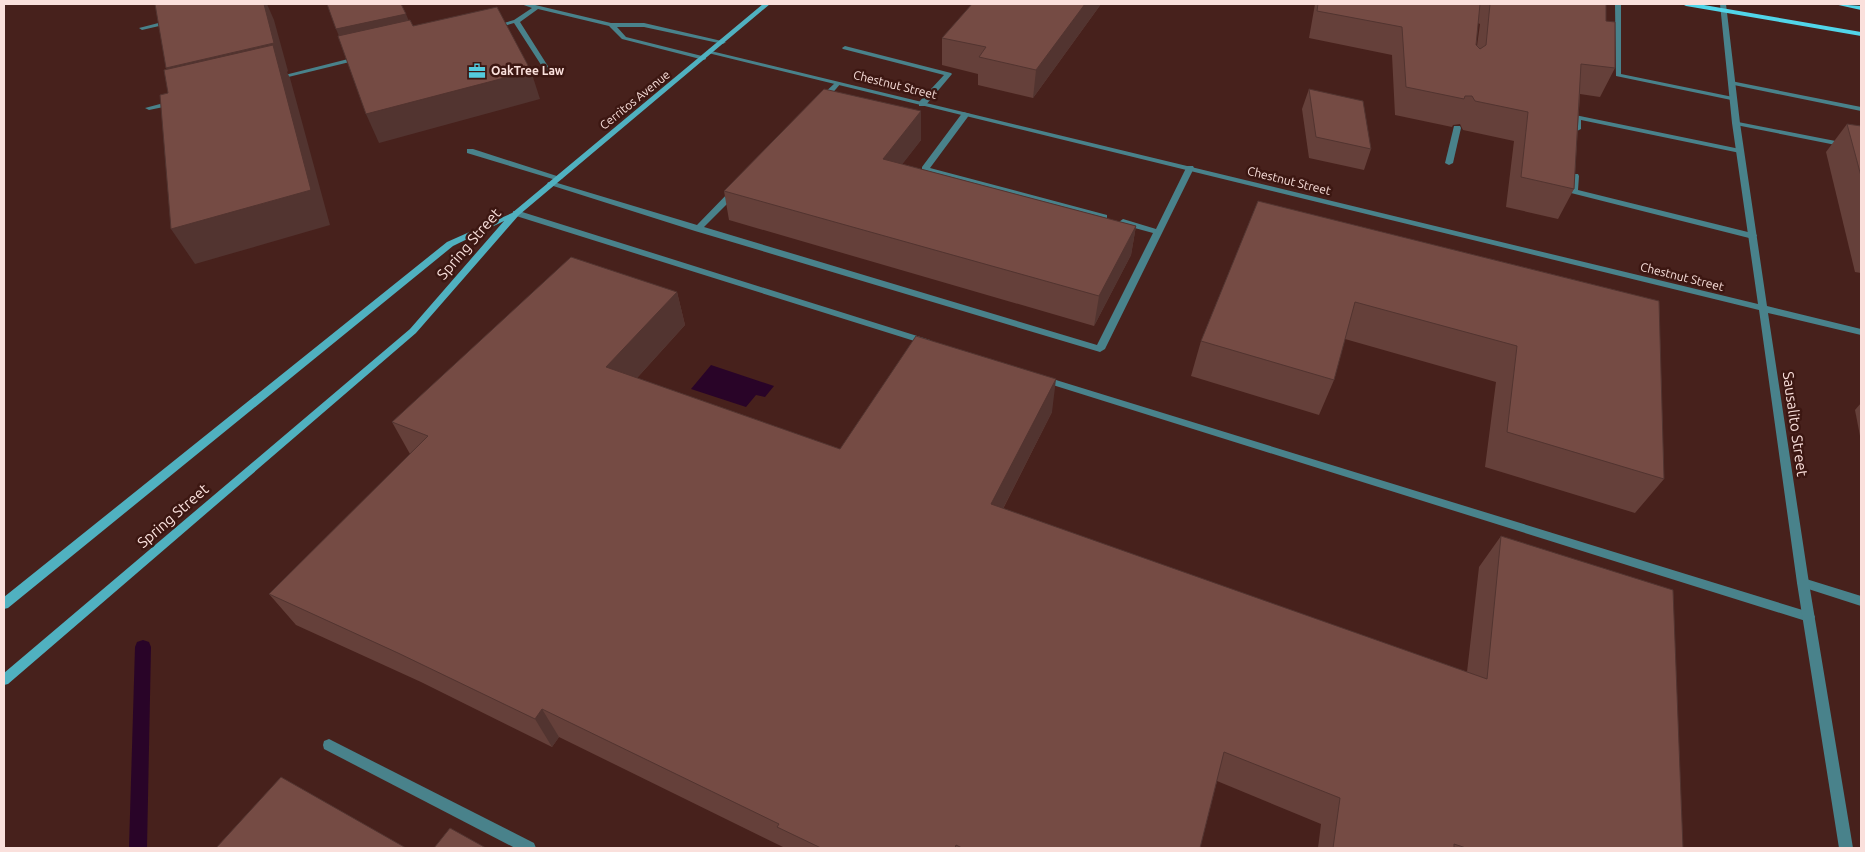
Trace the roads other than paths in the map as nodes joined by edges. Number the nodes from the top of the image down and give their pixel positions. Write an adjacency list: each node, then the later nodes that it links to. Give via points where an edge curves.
1 (524, 4): 6 (street)
2 (767, 4): 15 (main road, Cerritos Avenue)
3 (1618, 4): 24 (street, via 1618,76)
4 (1686, 4): 7 (main road)
5 (1838, 4): 8 (main road)
6 (537, 7): 10 (street); 11 (street)
7 (1723, 7): 14 (main road); 22 (street, Sausalito Street)
8 (1861, 8)
9 (180, 20): 12 (street)
10 (516, 21): 13 (street); 19 (street)
11 (611, 25): 15 (street, via 644,25); 18 (street, Chestnut Street, via 624,38)
12 (142, 28)
13 (487, 28)
14 (1861, 34)
15 (723, 42): 18 (main road, Cerritos Avenue)
16 (845, 48): 26 (street, via 949,74)
17 (371, 55): 20 (street)
18 (707, 55): 21 (street, Chestnut Street); 39 (main road, Cerritos Avenue)
19 (548, 71)
20 (265, 80)
21 (838, 83): 25 (street); 26 (street, Chestnut Street)
22 (1731, 83): 24 (street, Sausalito Street); 28 (street)
23 (188, 99): 27 (street)
24 (1734, 99): 30 (street, Sausalito Street)
25 (818, 104)
26 (922, 104): 29 (street, Chestnut Street)
27 (149, 108)
28 (1861, 110)
29 (966, 114): 38 (street, Chestnut Street); 44 (street, via 925,169)
30 (1736, 123): 33 (street); 35 (street, Sausalito Street)
31 (1457, 128): 36 (street)
32 (1577, 136): 35 (street, via 1578,117)
33 (1861, 148)
34 (470, 151): 39 (street)
35 (1740, 151): 45 (street, Sausalito Street)
36 (1449, 163)
37 (1576, 163): 45 (street, via 1574,191)
38 (1190, 168): 44 (street); 46 (street, Chestnut Street)
39 (559, 178): 40 (main road, Cerritos Avenue)
40 (551, 184): 42 (main road, Cerritos Avenue); 43 (street)
41 (738, 188): 43 (street)
42 (516, 213): 48 (street); 52 (main road, Spring Street, via 450,244); 54 (main road, Spring Street, via 413,331)
43 (698, 229): 44 (street, via 1100,349)
44 (1158, 232)
45 (1753, 236): 46 (street, Sausalito Street)
46 (1763, 308): 47 (street, Chestnut Street); 50 (street, Sausalito Street)
47 (1861, 332)
48 (934, 345)
49 (1030, 374): 53 (street)
50 (1803, 583): 51 (street); 53 (street, Sausalito Street)
51 (1861, 601)
52 (4, 604)
53 (1809, 617): 57 (street, Sausalito Street)
54 (4, 680)
55 (329, 745): 56 (street)
56 (529, 848)
57 (1846, 848)

